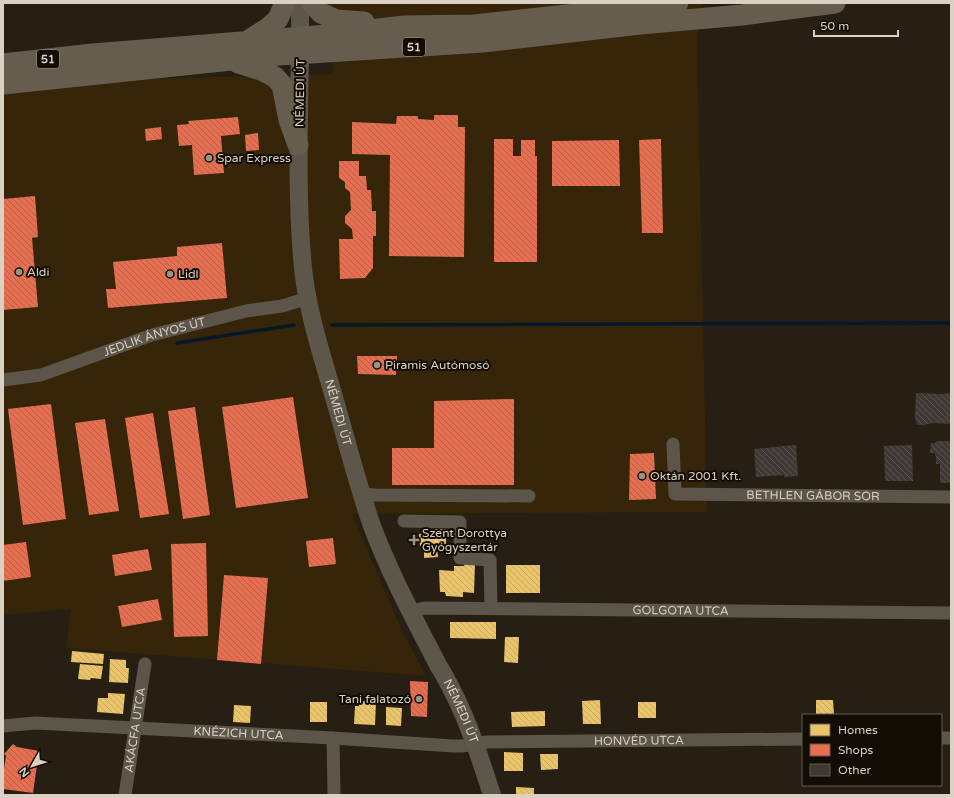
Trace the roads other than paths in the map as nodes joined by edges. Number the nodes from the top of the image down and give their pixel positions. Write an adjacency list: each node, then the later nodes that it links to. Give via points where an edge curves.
1 (286, 3): 7 (main road, via 278,18 268,28)
2 (300, 3): 8 (main road, NÉMEDI ÚT)
3 (312, 3): 6 (main road, via 321,13 336,20)
4 (678, 3): 6 (main road, 51, via 474,25)
5 (835, 3): 8 (main road, 51, via 483,42)
6 (404, 26): 8 (main road, 51)
7 (247, 41): 8 (main road, 51); 10 (main road, 51)
8 (300, 46): 9 (main road, 51); 12 (main road, NÉMEDI ÚT)
9 (230, 60): 11 (main road, 51); 12 (main road, via 261,70 275,77 282,85 289,120)
10 (3, 64)
11 (3, 84)
12 (298, 145): 13 (main road, NÉMEDI ÚT, via 301,251)
13 (308, 298): 14 (street, JEDLIK ÁNYOS ÚT, via 152,335 41,375); 16 (main road, NÉMEDI ÚT)
14 (3, 380)
15 (673, 444): 18 (street, BETHLEN GÁBOR SOR, via 675,494)
16 (362, 494): 17 (street); 21 (main road, NÉMEDI ÚT, via 390,568)
17 (529, 496)
18 (951, 497)
19 (404, 521): 20 (street, via 460,522 460,558 490,560)
20 (491, 608): 21 (street, GOLGOTA UTCA, via 424,608); 22 (street, GOLGOTA UTCA)
21 (411, 612): 28 (main road, NÉMEDI ÚT, via 454,693)
22 (951, 613)
23 (145, 664): 25 (street, AKÁCFA UTCA)
24 (3, 726): 25 (street, KNÉZICH UTCA, via 35,723)
25 (135, 728): 26 (street, KNÉZICH UTCA); 29 (street, AKÁCFA UTCA)
26 (333, 738): 28 (street, KNÉZICH UTCA, via 453,746); 30 (street)
27 (802, 739): 28 (street, HONVÉD UTCA)
28 (475, 744): 31 (main road, NÉMEDI ÚT)
29 (125, 795)
30 (334, 795)
31 (492, 795)

